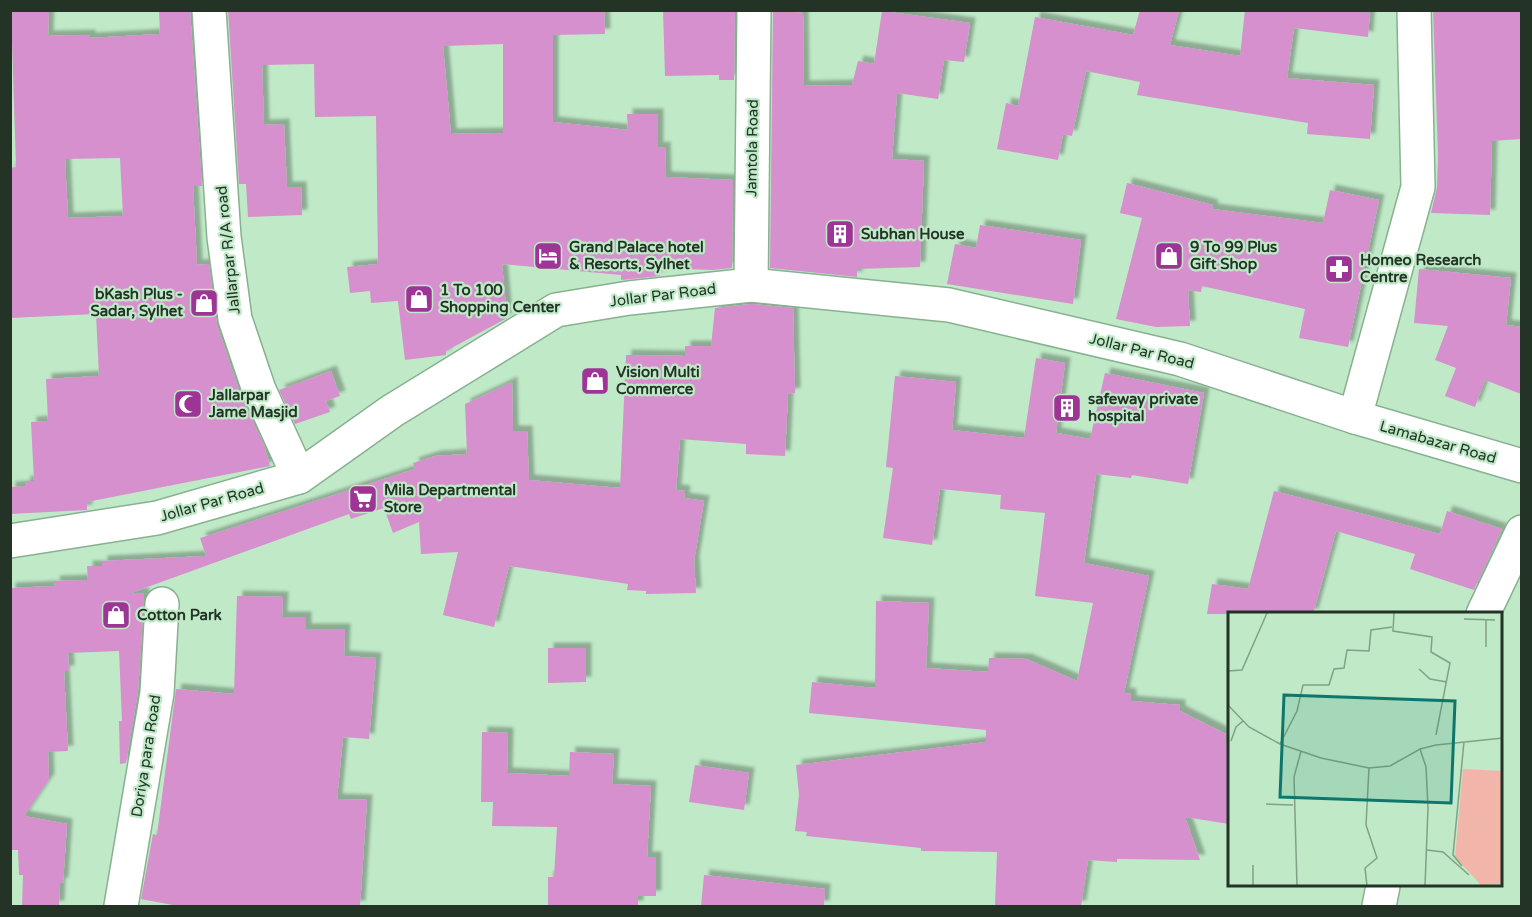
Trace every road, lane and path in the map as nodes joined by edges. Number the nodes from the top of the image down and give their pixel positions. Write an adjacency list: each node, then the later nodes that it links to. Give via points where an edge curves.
1 (209, 10): 7 (street, Jallarpar R/A road, via 224,237 235,319 260,390)
2 (754, 10): 4 (street, Jamtola Road)
3 (1414, 10): 5 (street, via 1418,187)
4 (751, 285): 5 (street, Jollar Par Road, via 949,305 1180,359); 7 (street, Jollar Par Road, via 556,310 392,411)
5 (1355, 417): 6 (street, Lamabazar Road)
6 (1521, 466)
7 (299, 477): 9 (street, Jollar Par Road, via 157,518)
8 (1521, 532): 11 (street)
9 (10, 541)
10 (162, 604): 13 (street, Doriya para Road, via 157,693)
11 (1484, 612)
12 (1383, 887): 14 (street)
13 (121, 906)
14 (1379, 906)

